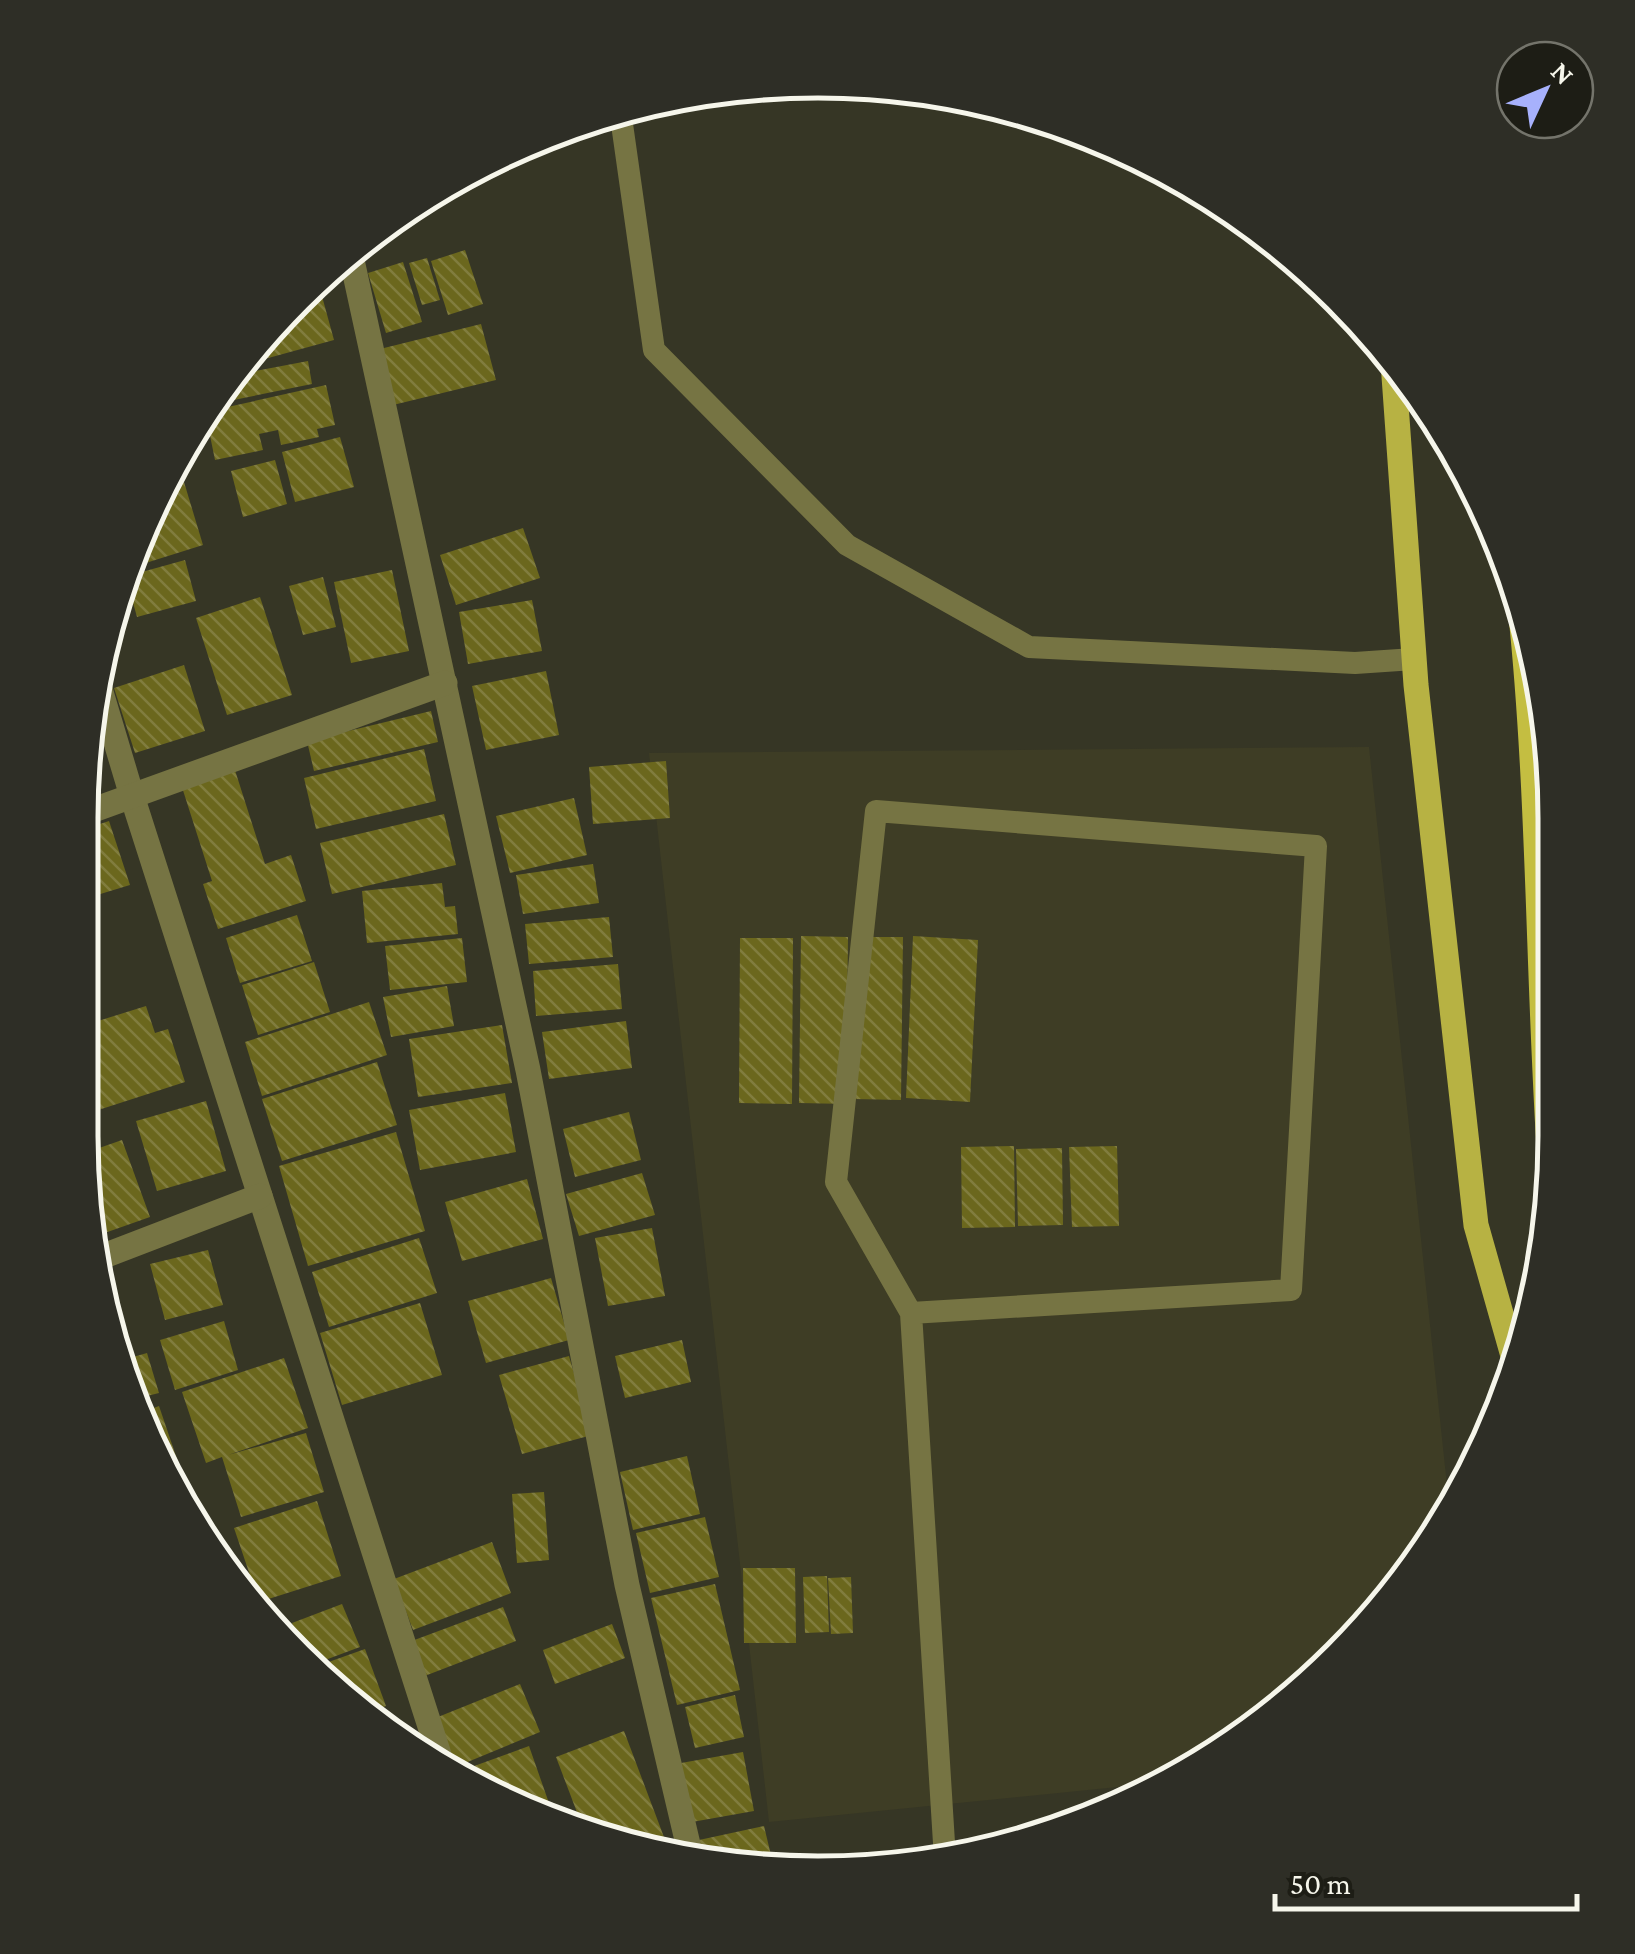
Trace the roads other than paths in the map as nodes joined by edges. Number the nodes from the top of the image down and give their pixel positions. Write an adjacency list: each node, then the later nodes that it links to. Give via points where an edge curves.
1 (622, 125): 4 (lane, via 654,350 847,545 1029,647 1355,663)
2 (353, 267): 5 (street)
3 (1395, 387): 4 (main road)
4 (1414, 658): 14 (main road, via 1476,1225)
5 (444, 683): 8 (street); 16 (street, via 528,1070 626,1585)
6 (106, 709): 8 (street)
7 (1530, 720): 10 (highway)
8 (132, 796): 9 (street); 11 (street)
9 (98, 808)
10 (1538, 916)
11 (260, 1196): 12 (street); 15 (street)
12 (108, 1255)
13 (911, 1313): 13 (lane, via 1291,1290 1316,846 876,811 836,1182); 17 (lane)
14 (1508, 1340)
15 (437, 1747)
16 (688, 1845)
17 (944, 1845)

